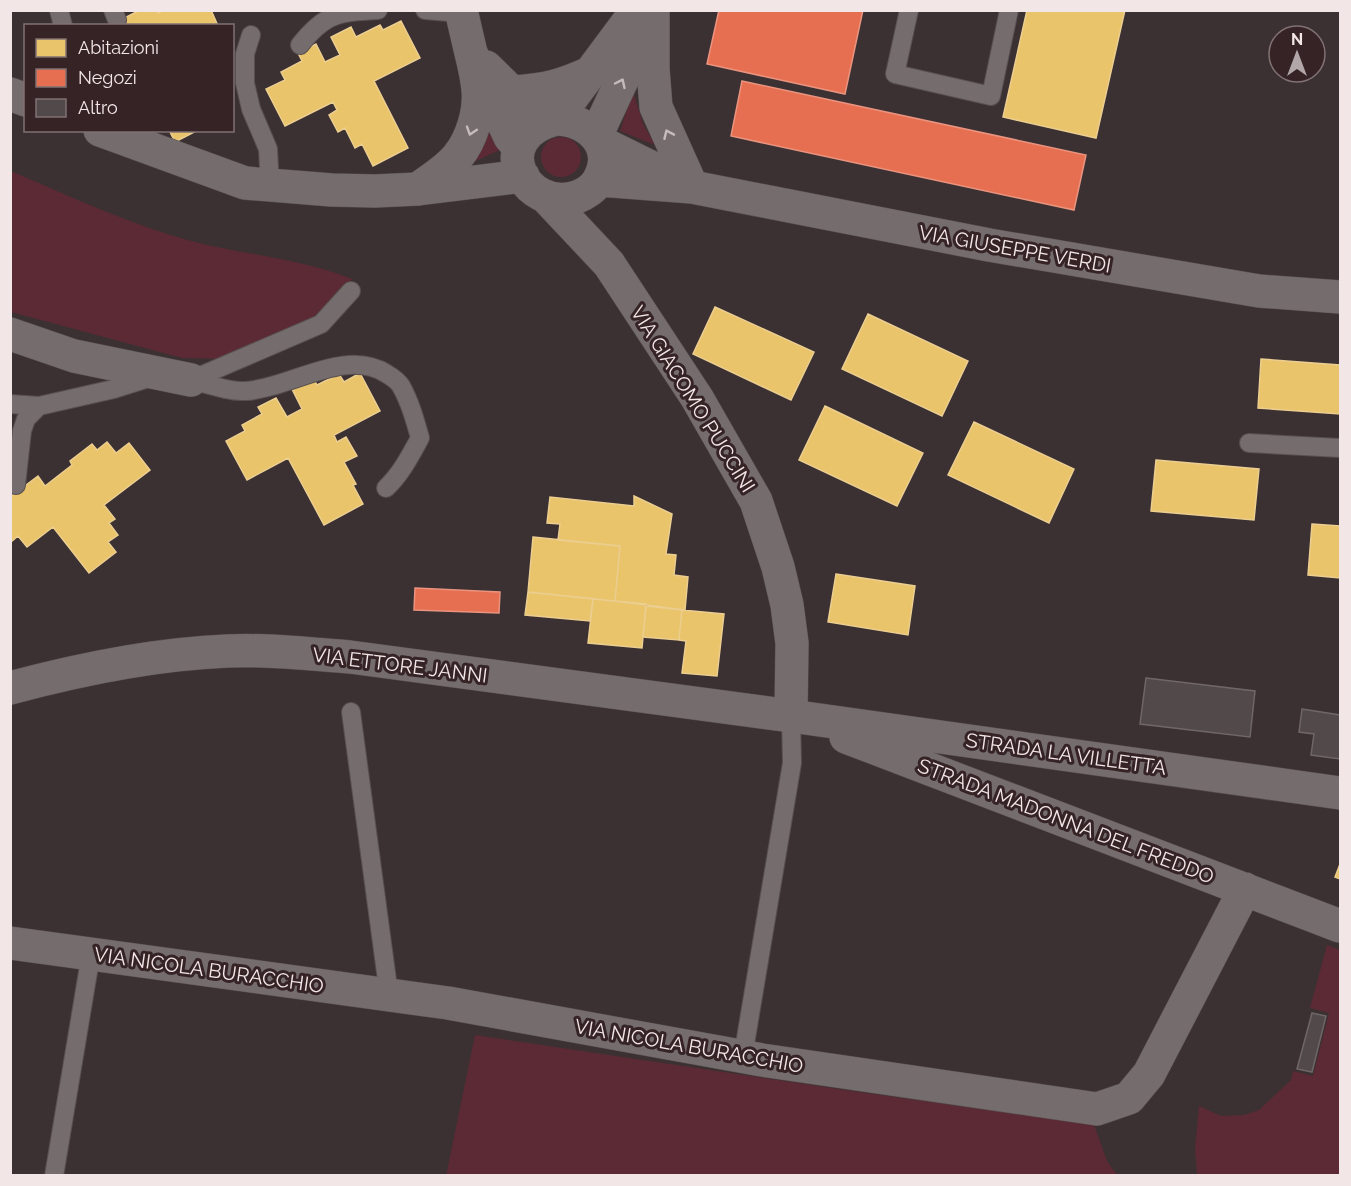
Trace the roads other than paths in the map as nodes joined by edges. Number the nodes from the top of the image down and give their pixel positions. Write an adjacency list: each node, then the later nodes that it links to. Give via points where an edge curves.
1 (378, 10): 10 (lane, via 347,12 324,20)
2 (425, 10): 8 (lane)
3 (637, 10): 12 (street)
4 (647, 10): 16 (street, one-way to 4)
5 (653, 10): 20 (street, one-way to 5, via 657,107)
6 (909, 10): 7 (lane, via 894,74 991,96)
7 (1009, 10)
8 (461, 11): 11 (street)
9 (251, 34): 18 (lane, via 245,83 268,150)
10 (300, 45)
11 (471, 53): 13 (street); 17 (street, VIA GIACOMO PUCCINI); 21 (street, one-way to 21, via 478,91 470,136 458,156)
12 (594, 71): 13 (street, via 563,85); 14 (street)
13 (512, 93): 14 (street, via 528,108)
14 (552, 120): 16 (street, via 576,121); 17 (street, via 526,134)
15 (105, 132): 18 (street, via 245,183)
16 (598, 139): 19 (street, via 604,160); 20 (street, VIA GIUSEPPE VERDI)
17 (526, 169): 19 (street, via 558,200 582,195); 21 (street, via 481,166); 22 (street, VIA GIACOMO PUCCINI)
18 (264, 185): 21 (street, via 332,190)
19 (595, 185): 20 (street, VIA GIUSEPPE VERDI); 23 (street, VIA GIACOMO PUCCINI)
20 (692, 187): 25 (street, VIA GIUSEPPE VERDI, via 1012,249 1259,291)
21 (418, 189): 22 (street, via 497,194)
22 (569, 222): 23 (street, VIA GIACOMO PUCCINI)
23 (609, 264): 37 (street, VIA GIACOMO PUCCINI, via 697,398 756,501 787,604 792,643)
24 (351, 291): 28 (lane, via 321,324)
25 (1341, 297)
26 (10, 334): 27 (street, via 74,356)
27 (159, 374): 28 (street); 30 (lane)
28 (192, 380): 34 (lane, via 243,391 360,363 384,372 400,383 420,438)
29 (10, 404): 30 (lane)
30 (39, 406): 33 (lane, via 26,419 22,431)
31 (1249, 443): 32 (lane)
32 (1341, 448)
33 (16, 485)
34 (386, 488)
35 (10, 688): 37 (street, VIA ETTORE JANNI, via 107,665 189,653 259,651 350,657)
36 (351, 712): 43 (lane)
37 (792, 716): 38 (street, STRADA LA VILLETTA); 39 (street, STRADA MADONNA DEL FREDDO); 44 (lane, via 792,763)
38 (1341, 793)
39 (1245, 889): 40 (street, STRADA MADONNA DEL FREDDO); 44 (street, VIA NICOLA BURACCHIO, via 1149,1074 1129,1098 1097,1109)
40 (1341, 926)
41 (10, 943): 42 (street, VIA NICOLA BURACCHIO)
42 (91, 954): 43 (street, VIA NICOLA BURACCHIO); 45 (lane)
43 (389, 995): 44 (street, VIA NICOLA BURACCHIO)
44 (743, 1056)
45 (54, 1176)

